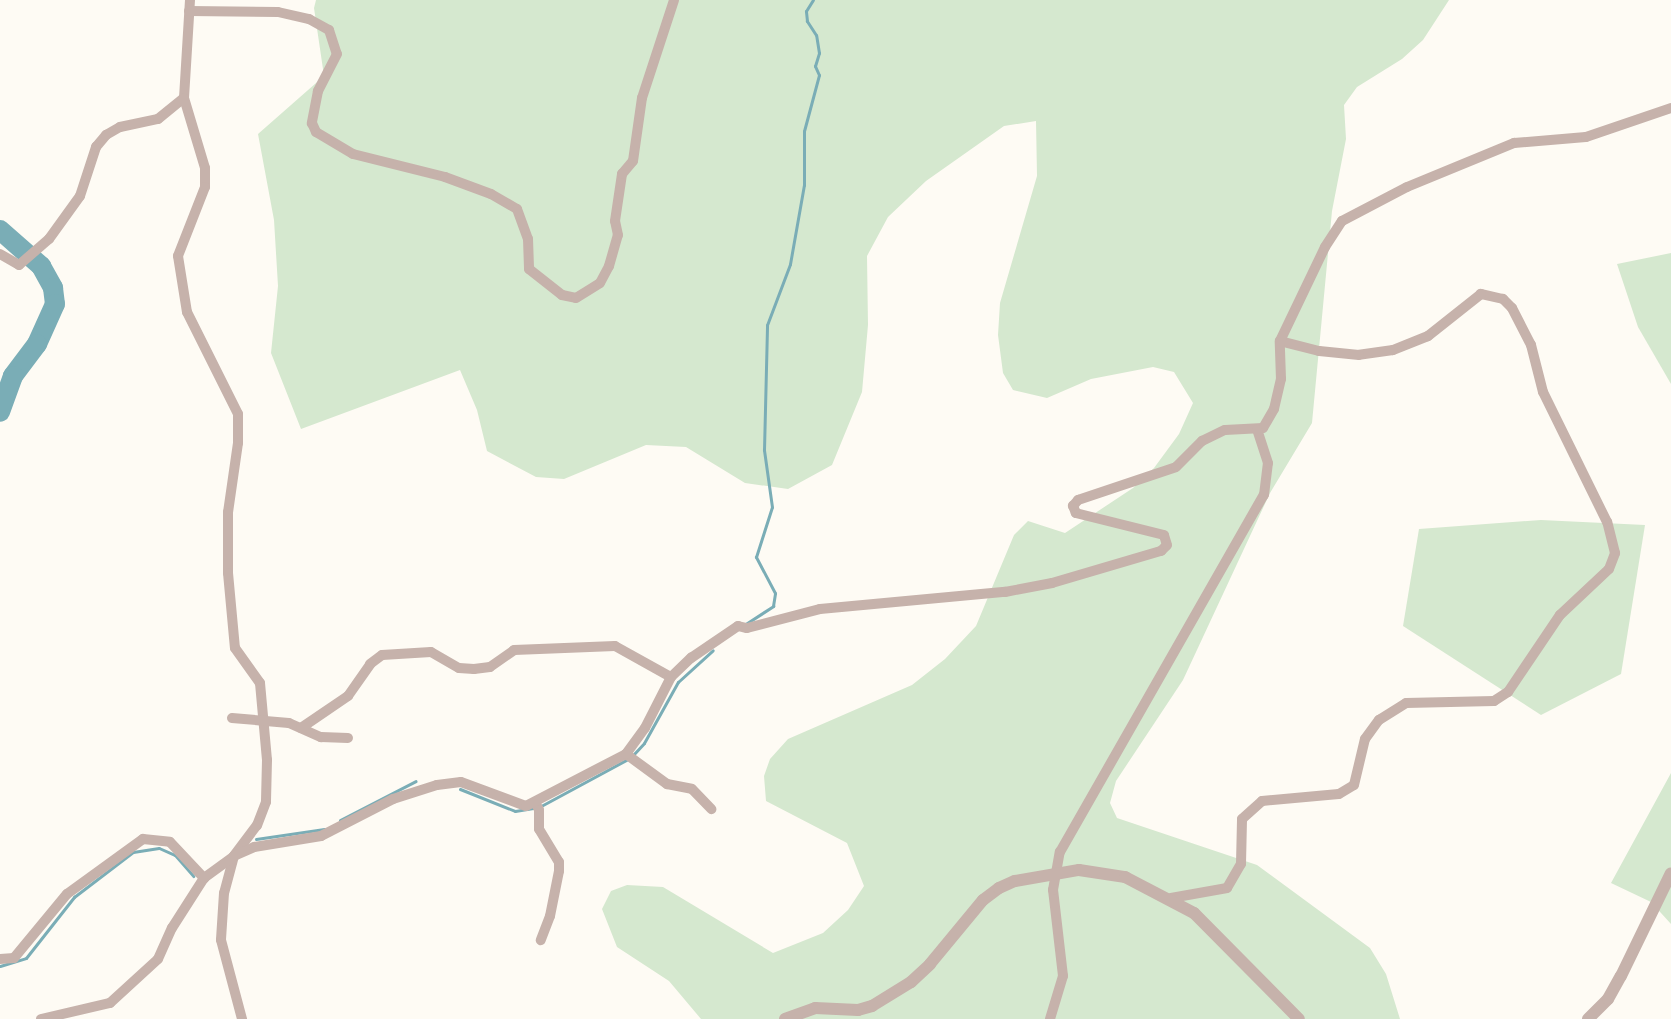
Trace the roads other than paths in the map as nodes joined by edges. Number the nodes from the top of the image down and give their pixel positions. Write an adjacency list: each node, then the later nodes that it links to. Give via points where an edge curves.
1 (674, 0): 2 (street, via 642,98 633,161 622,174 615,221 618,235 609,266 600,283 576,298 562,295 529,269 528,239 517,209 491,194 445,177 353,154 316,132 312,123 318,91 337,54 329,30 309,19 278,12)
2 (189, 6): 3 (street)
3 (184, 98): 5 (street, via 158,119 120,127 106,135 96,147 80,196 49,239 25,262 19,265); 10 (street, via 205,168 205,187 178,256 187,312 238,414 228,512 228,573 236,648 260,683)
4 (1671, 108): 6 (street, via 1586,137 1514,143 1366,206 1342,221 1325,246)
5 (0, 254)
6 (1280, 341): 7 (street, via 1281,379 1274,409 1269,421); 20 (street, via 1319,351 1359,355 1393,350 1428,336 1481,294 1503,299 1512,308 1531,345 1543,392 1606,522 1615,553 1609,570 1560,615 1508,692 1494,701 1406,703 1379,720 1365,739 1354,785 1339,794 1262,801 1242,819 1241,864 1227,888)
7 (1257, 430): 8 (street, via 1225,430 1202,441 1176,467 1078,500 1073,506 1076,513 1164,535 1167,545 1161,551 1052,583 1005,592 820,609 743,627 691,657); 18 (street, via 1268,463 1264,495 1060,852)
8 (671, 677): 11 (street, via 615,646 514,650 490,667 474,669 459,669 431,652 388,654 370,664 348,696); 13 (street)
9 (232, 718): 10 (street)
10 (262, 722): 11 (street); 16 (street, via 267,760 266,802 257,825)
11 (301, 728): 12 (street, via 321,737)
12 (348, 738)
13 (629, 756): 14 (street); 15 (street, via 667,784 692,789)
14 (537, 806): 16 (street, via 517,805 461,782 437,785 393,799 321,836 254,847); 21 (street, via 539,829 559,871)
15 (711, 808)
16 (234, 856): 19 (street); 24 (street, via 224,893 221,940)
17 (1671, 873): 28 (street, via 1617,984)
18 (1056, 874): 20 (street, via 1103,871 1148,885); 25 (street, via 999,888 918,976 872,1006 858,1010 815,1008); 26 (street, via 1053,890 1063,975)
19 (204, 878): 22 (street, via 170,842 143,839 67,894 14,958); 23 (street, via 172,928 158,959 110,1003)
20 (1171, 898): 27 (street, via 1214,929)
21 (541, 940)
22 (0, 959)
23 (41, 1019)
24 (242, 1019)
25 (785, 1019)
26 (1050, 1019)
27 (1299, 1019)
28 (1588, 1019)

